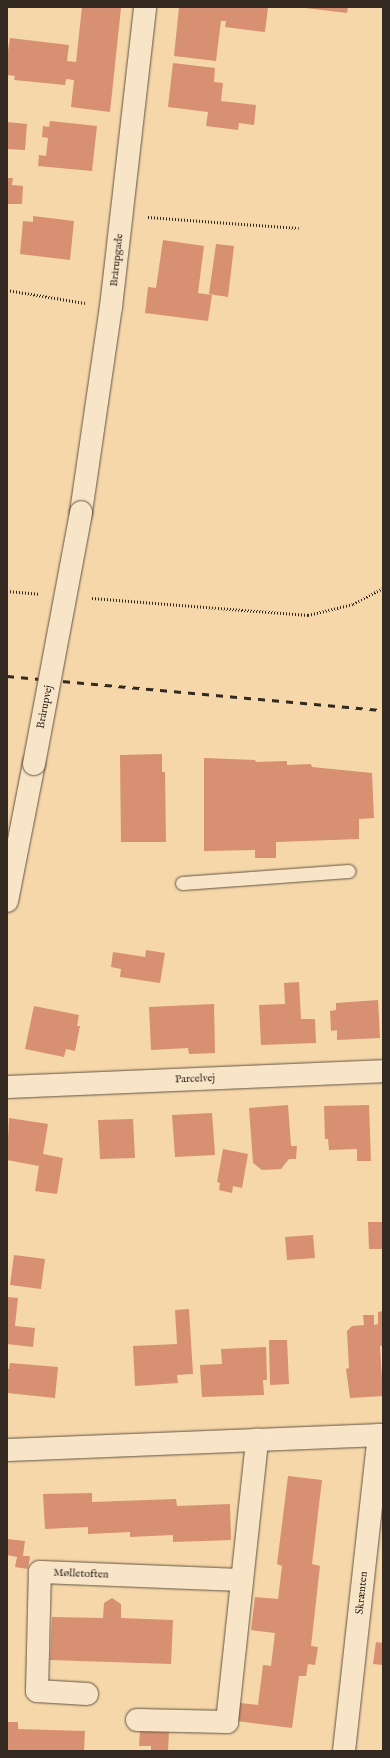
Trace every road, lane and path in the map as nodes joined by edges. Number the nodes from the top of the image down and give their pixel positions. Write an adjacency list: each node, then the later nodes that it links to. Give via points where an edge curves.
1 (145, 7): 2 (street, Brårupgade)
2 (122, 215): 3 (path); 5 (street, Brårupgade)
3 (299, 228)
4 (7, 290): 5 (path)
5 (111, 307): 6 (street, Brårupgade)
6 (81, 512): 13 (street, Brårupvej, bridge)
7 (383, 588): 10 (path, via 353,604 308,615)
8 (7, 591): 9 (path)
9 (47, 594)
10 (86, 598)
11 (349, 871): 12 (lane)
12 (182, 883)
13 (7, 901)
14 (383, 1071): 15 (street, Parcelvej)
15 (7, 1087)
16 (381, 1435): 17 (street); 22 (street, Skrænten)
17 (257, 1440): 18 (street); 19 (street)
18 (7, 1450)
19 (242, 1580): 20 (street, Mølletoften, via 40,1572 37,1691); 21 (street, via 227,1722)
20 (87, 1694)
21 (137, 1720)
22 (344, 1751)

